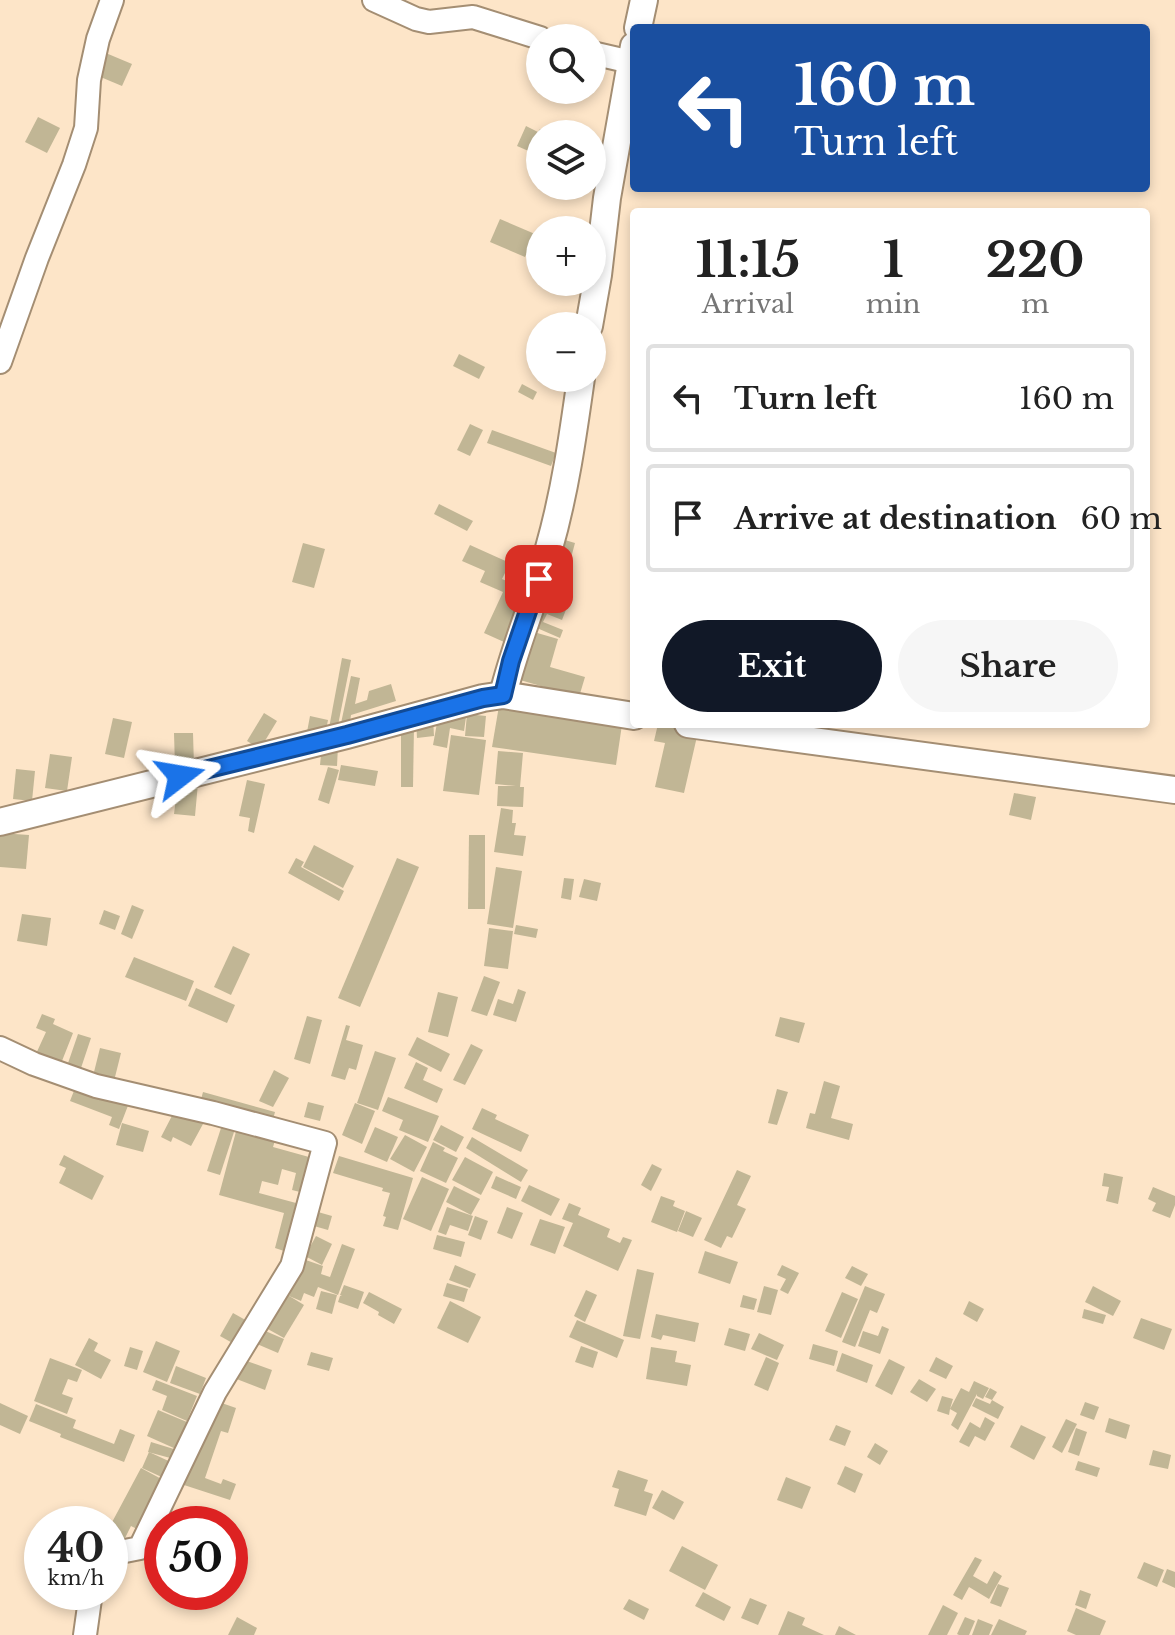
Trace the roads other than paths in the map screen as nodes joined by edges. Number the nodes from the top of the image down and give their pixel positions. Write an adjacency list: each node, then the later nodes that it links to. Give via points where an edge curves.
1 (112, 0): 10 (street, via 89,80 86,128)
2 (374, 0): 5 (street, via 429,22 473,17)
3 (644, 0): 4 (main road)
4 (639, 24)
5 (526, 34)
6 (606, 53): 7 (street)
7 (630, 54)
8 (630, 66): 9 (main road)
9 (591, 312)
10 (0, 362)
11 (579, 392): 12 (main road, via 549,550)
12 (503, 695): 13 (main road); 16 (main road)
13 (630, 715)
14 (718, 728): 15 (main road)
15 (1175, 790)
16 (0, 822)
17 (0, 1048): 18 (street, via 96,1086 325,1143 292,1266 215,1392 140,1548)
18 (128, 1550)
19 (88, 1610): 20 (street)
20 (85, 1635)

